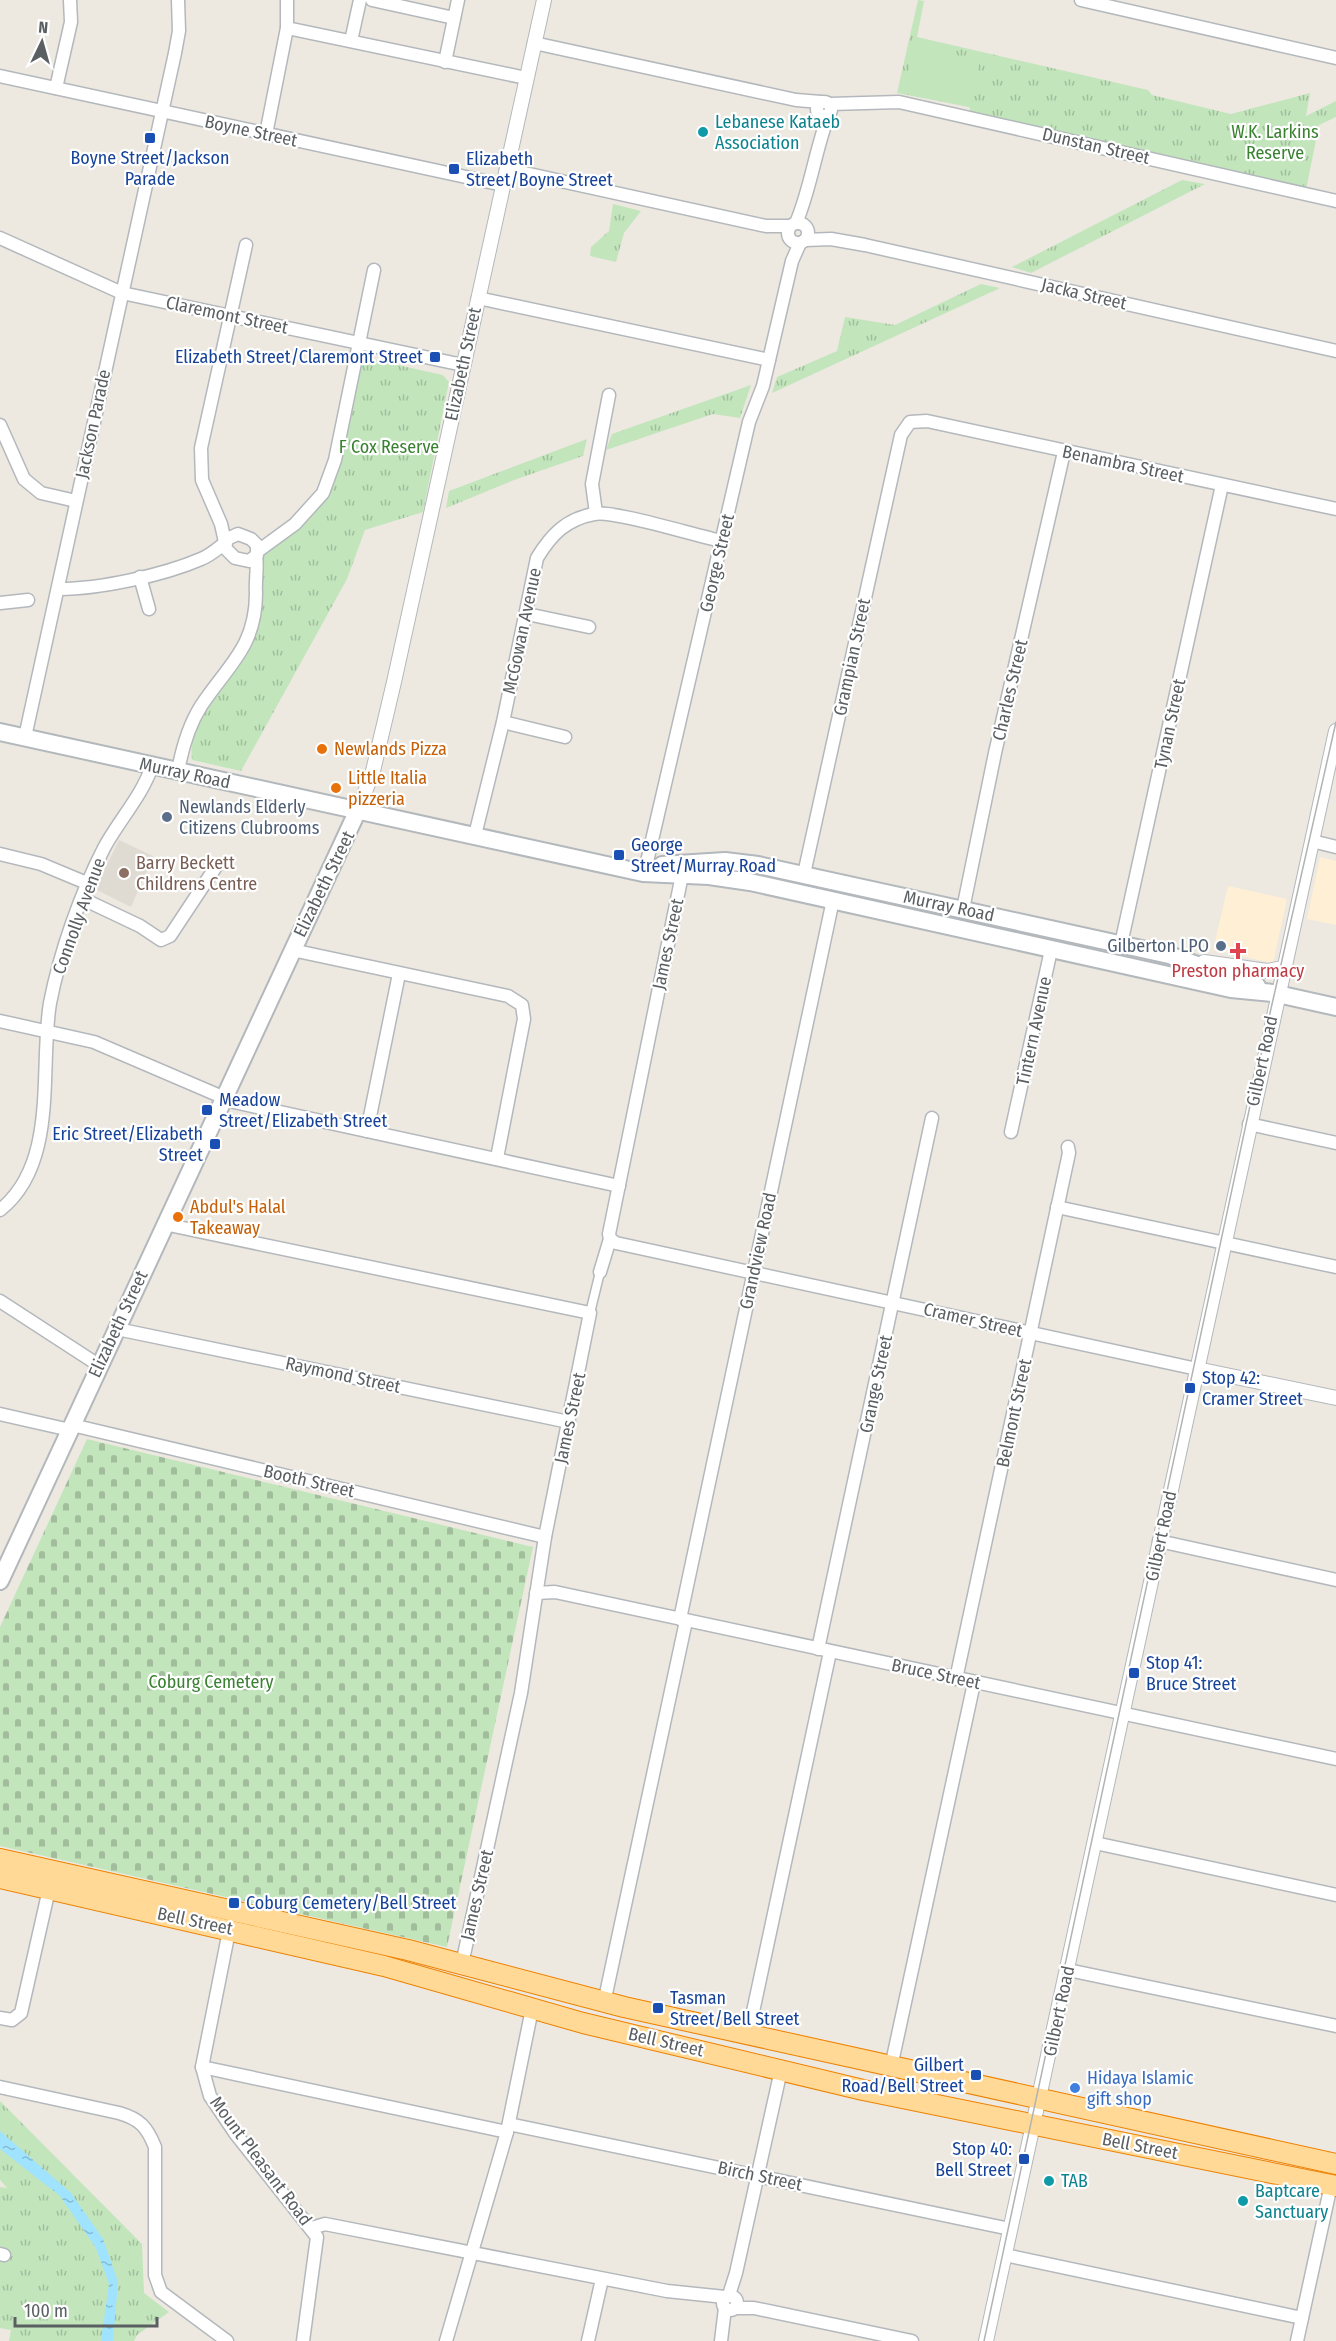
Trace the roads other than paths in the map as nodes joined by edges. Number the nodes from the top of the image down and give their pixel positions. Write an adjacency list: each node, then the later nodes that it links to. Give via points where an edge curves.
1 (70, 0): 17 (street, via 71,22)
2 (178, 0): 19 (street, Jackson Parade, via 179,31)
3 (287, 0): 10 (street)
4 (360, 0): 11 (street)
5 (372, 0): 9 (street)
6 (458, 0): 9 (street)
7 (544, 0): 12 (street, Elizabeth Street)
8 (1081, 0): 13 (street)
9 (454, 18): 14 (street)
10 (287, 28): 11 (street); 20 (street)
11 (351, 41): 14 (street)
12 (534, 43): 16 (street, Elizabeth Street); 18 (street, via 796,100)
13 (1336, 58)
14 (445, 62): 16 (street)
15 (0, 76): 17 (street, Boyne Street)
16 (526, 78): 21 (street, Elizabeth Street)
17 (56, 88): 19 (street, Boyne Street)
18 (825, 110): 23 (street, Dunstan Street, via 899,102); 24 (street, George Street)
19 (161, 111): 20 (street, Boyne Street); 28 (street, Jackson Parade)
20 (266, 134): 22 (street, Boyne Street)
21 (506, 169): 22 (street, Elizabeth Street); 24 (street, Jacka Street)
22 (503, 185): 29 (street, Elizabeth Street)
23 (1336, 201)
24 (798, 233): 32 (street, Jacka Street); 33 (street, George Street)
25 (0, 238): 28 (street, Claremont Street)
26 (246, 245): 30 (street)
27 (374, 270): 31 (street)
28 (122, 293): 30 (street, Claremont Street); 40 (street, Jackson Parade)
29 (478, 298): 33 (street); 34 (street, Elizabeth Street)
30 (231, 316): 31 (street, Claremont Street); 42 (street, via 201,448 202,480)
31 (359, 343): 34 (street, Claremont Street); 44 (street, via 329,477 310,510)
32 (1336, 351)
33 (769, 360): 47 (street, George Street, via 749,422)
34 (463, 364): 65 (street, Elizabeth Street, via 377,752)
35 (609, 395): 43 (street, via 593,474)
36 (910, 422): 38 (street, Benambra Street, via 927,421); 73 (street, Grampian Street, via 901,435)
37 (0, 425): 40 (street, via 24,479 41,492)
38 (1065, 452): 39 (street, Benambra Street); 80 (street, Charles Street)
39 (1222, 485): 41 (street, Benambra Street); 83 (street, Tynan Street)
40 (76, 501): 51 (street, Jackson Parade)
41 (1336, 509)
42 (216, 512): 45 (street); 48 (street)
43 (596, 513): 47 (street); 56 (street, McGowan Avenue, via 574,520 550,536 537,558)
44 (285, 530): 46 (street); 49 (street)
45 (238, 534): 46 (street); 48 (street, via 232,535)
46 (251, 539): 49 (street)
47 (722, 541): 72 (street, George Street)
48 (230, 550): 49 (street, via 249,561); 50 (street); 52 (street, via 251,575)
49 (257, 554): 52 (street)
50 (140, 577): 51 (street, via 93,587); 55 (street)
51 (59, 589): 61 (street, Jackson Parade)
52 (255, 591): 64 (street, via 256,615 248,639 200,708)
53 (28, 600): 54 (street)
54 (0, 603)
55 (149, 609)
56 (527, 614): 57 (street); 58 (street, McGowan Avenue)
57 (589, 627)
58 (503, 722): 62 (street); 66 (street, McGowan Avenue)
59 (1336, 731): 67 (street, Gilbert Road)
60 (0, 732): 61 (main road, Murray Road)
61 (25, 737): 63 (main road, Murray Road)
62 (565, 737)
63 (152, 766): 64 (main road, Murray Road); 76 (street, Connolly Avenue, via 146,783 104,849)
64 (178, 771): 65 (main road, Murray Road)
65 (358, 810): 66 (main road, Murray Road); 84 (main road, Elizabeth Street)
66 (475, 835): 71 (main road, Murray Road)
67 (1311, 841): 68 (street); 88 (street, Gilbert Road)
68 (1336, 847)
69 (0, 854): 76 (street, via 41,864)
70 (217, 865): 78 (street, via 170,936 161,940)
71 (617, 866): 72 (main road, Murray Road); 74 (main road, Murray Road, via 643,873)
72 (646, 866): 73 (main road, Murray Road, via 733,862)
73 (804, 874): 75 (main road, Murray Road); 77 (main road, Grampian Street)
74 (682, 875): 77 (main road, Murray Road, via 730,879); 102 (street, James Street)
75 (837, 882): 79 (main road, Grandview Road); 80 (main road, Murray Road)
76 (89, 884): 78 (street, Connolly Avenue)
77 (800, 893): 79 (main road, Murray Road)
78 (83, 899): 93 (street, Connolly Avenue, via 53,987)
79 (833, 900): 81 (main road, Murray Road); 110 (street, Grandview Road)
80 (963, 909): 81 (main road, Charles Street); 82 (main road, Murray Road)
81 (958, 929): 85 (main road, Murray Road)
82 (1056, 930): 83 (main road, Murray Road); 85 (main road, Tintern Avenue)
83 (1121, 944): 86 (main road, Murray Road); 87 (main road, Tynan Street)
84 (292, 950): 89 (street); 94 (main road, Elizabeth Street)
85 (1051, 950): 87 (main road, Murray Road); 98 (street, Tintern Avenue)
86 (1169, 956): 88 (street, via 1257,970); 90 (main road, Murray Road)
87 (1117, 964): 90 (main road, Murray Road, via 1231,989)
88 (1283, 968): 90 (street, Gilbert Road)
89 (399, 974): 97 (street); 101 (street, via 508,996 522,1005 524,1019)
90 (1275, 994): 91 (main road, Murray Road); 96 (street, Gilbert Road)
91 (1336, 1007)
92 (0, 1021): 93 (street)
93 (46, 1031): 94 (street, via 94,1042); 104 (street, Connolly Avenue, via 39,1144 27,1175)
94 (225, 1096): 97 (street, via 234,1102); 105 (main road, Elizabeth Street)
95 (932, 1118): 112 (street, Grange Street)
96 (1249, 1124): 99 (street); 107 (street, Gilbert Road)
97 (367, 1131): 101 (street)
98 (1011, 1132)
99 (1336, 1143)
100 (1068, 1147): 103 (street, Belmont Street)
101 (497, 1158): 102 (street)
102 (619, 1185): 106 (street, James Street)
103 (1057, 1207): 107 (street); 115 (street, Belmont Street)
104 (0, 1210)
105 (164, 1224): 113 (street); 114 (main road, Elizabeth Street)
106 (610, 1239): 109 (street, James Street); 110 (street, Cramer Street)
107 (1224, 1242): 108 (street); 117 (street, Gilbert Road)
108 (1336, 1267)
109 (600, 1272): 113 (street, James Street)
110 (753, 1274): 112 (street, Cramer Street); 127 (street, Grandview Road)
111 (0, 1301): 116 (street)
112 (893, 1302): 115 (street, Cramer Street); 128 (street, Grange Street)
113 (590, 1313): 120 (street, James Street)
114 (117, 1329): 116 (main road, Elizabeth Street); 120 (street, Raymond Street)
115 (1031, 1334): 117 (street, Cramer Street); 129 (street, Belmont Street)
116 (100, 1366): 121 (main road, Elizabeth Street)
117 (1197, 1369): 118 (street, Cramer Street); 123 (street, Gilbert Road)
118 (1336, 1398)
119 (0, 1414): 121 (street, Booth Street)
120 (569, 1422): 122 (street, James Street)
121 (71, 1428): 122 (street, Booth Street); 125 (main road, Elizabeth Street)
122 (545, 1537): 126 (street, James Street)
123 (1160, 1541): 124 (street); 131 (street, Gilbert Road)
124 (1336, 1580)
125 (0, 1581)
126 (536, 1593): 127 (street, Bruce Street, via 555,1592); 139 (street, James Street, via 521,1693)
127 (683, 1620): 128 (street, Bruce Street); 143 (street, Grandview Road)
128 (824, 1651): 129 (street, Bruce Street); 147 (street, Grange Street)
129 (957, 1679): 130 (street, Bruce Street)
130 (974, 1683): 131 (street, Bruce Street); 149 (street)
131 (1122, 1714): 132 (street, Bruce Street); 133 (street, Gilbert Road)
132 (1336, 1758)
133 (1095, 1844): 137 (street); 140 (street, Gilbert Road)
134 (0, 1859): 136 (highway, Bell Street)
135 (0, 1878): 136 (highway, Bell Street)
136 (51, 1880): 138 (highway, Bell Street); 145 (street, via 21,2013 12,2020)
137 (1336, 1895)
138 (231, 1920): 139 (highway, Bell Street); 142 (highway, Bell Street); 148 (street, Mount Pleasant Road)
139 (462, 1964): 141 (highway, Bell Street)
140 (1068, 1970): 146 (street); 152 (street, Gilbert Road)
141 (499, 1973): 142 (highway); 143 (highway, Bell Street)
142 (501, 2001): 144 (highway, Bell Street)
143 (604, 2003): 147 (highway, Bell Street)
144 (532, 2009): 150 (highway, Bell Street); 154 (street)
145 (0, 2018)
146 (1336, 2026)
147 (748, 2035): 149 (highway, Bell Street)
148 (202, 2067): 154 (street, Birch Street); 158 (street, Mount Pleasant Road, via 210,2096 235,2133)
149 (891, 2067): 152 (highway, Bell Street)
150 (781, 2070): 153 (highway, Bell Street); 156 (street)
151 (0, 2087): 166 (street, via 119,2113 135,2118 147,2128 155,2147 155,2275 161,2292)
152 (1040, 2099): 153 (street, Gilbert Road); 155 (highway, Bell Street)
153 (1034, 2126): 157 (highway, Bell Street); 159 (street, Gilbert Road)
154 (508, 2128): 156 (street, Birch Street); 160 (street)
155 (1336, 2164)
156 (759, 2176): 159 (street, Birch Street); 163 (street)
157 (1334, 2186): 164 (street)
158 (312, 2228): 160 (street, via 325,2224); 167 (street, Mount Pleasant Road, via 317,2247)
159 (1010, 2229): 161 (street, Gilbert Road)
160 (471, 2252): 162 (street); 168 (street)
161 (1005, 2255): 164 (street); 171 (street, Gilbert Road)
162 (602, 2279): 163 (street); 169 (street)
163 (730, 2302): 165 (street); 170 (street)
164 (1302, 2318): 172 (street)
165 (722, 2335)
166 (227, 2341)
167 (303, 2341)
168 (446, 2341)
169 (588, 2341)
170 (912, 2341)
171 (986, 2341)
172 (1297, 2341)

